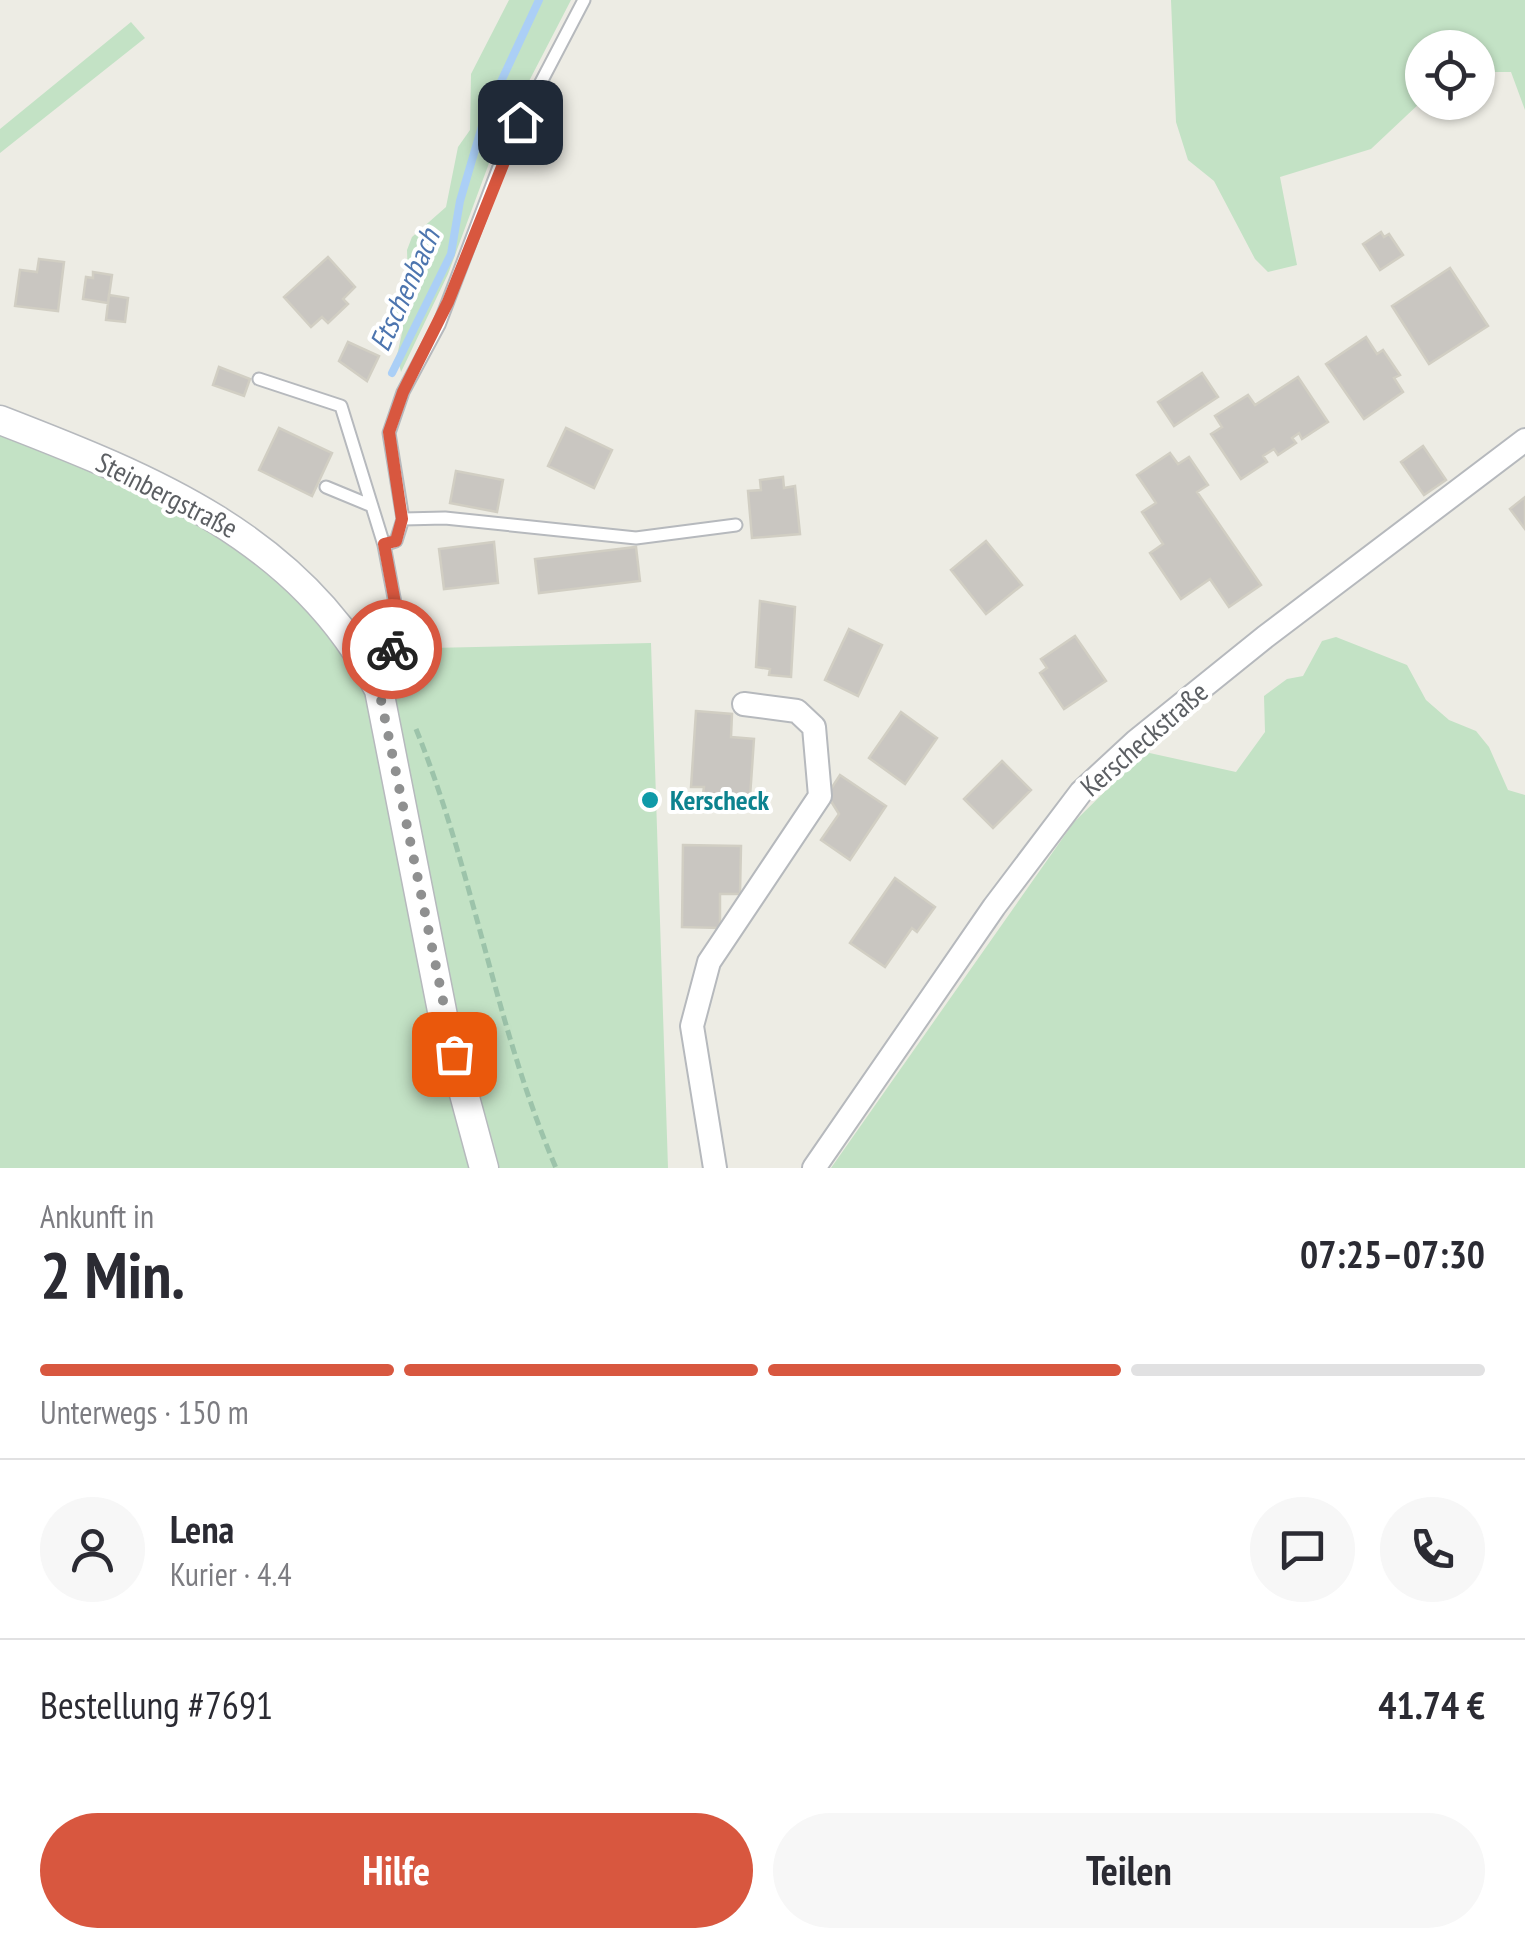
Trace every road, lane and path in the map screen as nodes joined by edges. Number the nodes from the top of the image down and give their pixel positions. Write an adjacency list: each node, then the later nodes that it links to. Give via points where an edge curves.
1 (584, 0): 7 (lane, via 505,151 445,310 403,392 389,432)
2 (258, 378): 6 (lane, via 341,406)
3 (0, 420): 10 (street, Steinbergstraße, via 144,478 251,538 311,594)
4 (1525, 440): 16 (street, Kerscheckstraße, via 1265,638 1081,792)
5 (326, 487): 6 (lane)
6 (372, 506): 9 (lane)
7 (402, 519): 8 (lane, via 648,538); 9 (lane, via 396,541)
8 (736, 525)
9 (384, 544): 10 (lane, via 399,624)
10 (379, 690): 13 (street, Steinbergstraße, via 443,1016)
11 (744, 704): 15 (street, via 797,712 814,727 820,796 709,962 692,1026)
12 (412, 720): 14 (path, via 438,783 508,1035)
13 (484, 1168)
14 (556, 1168)
15 (715, 1168)
16 (814, 1168)

